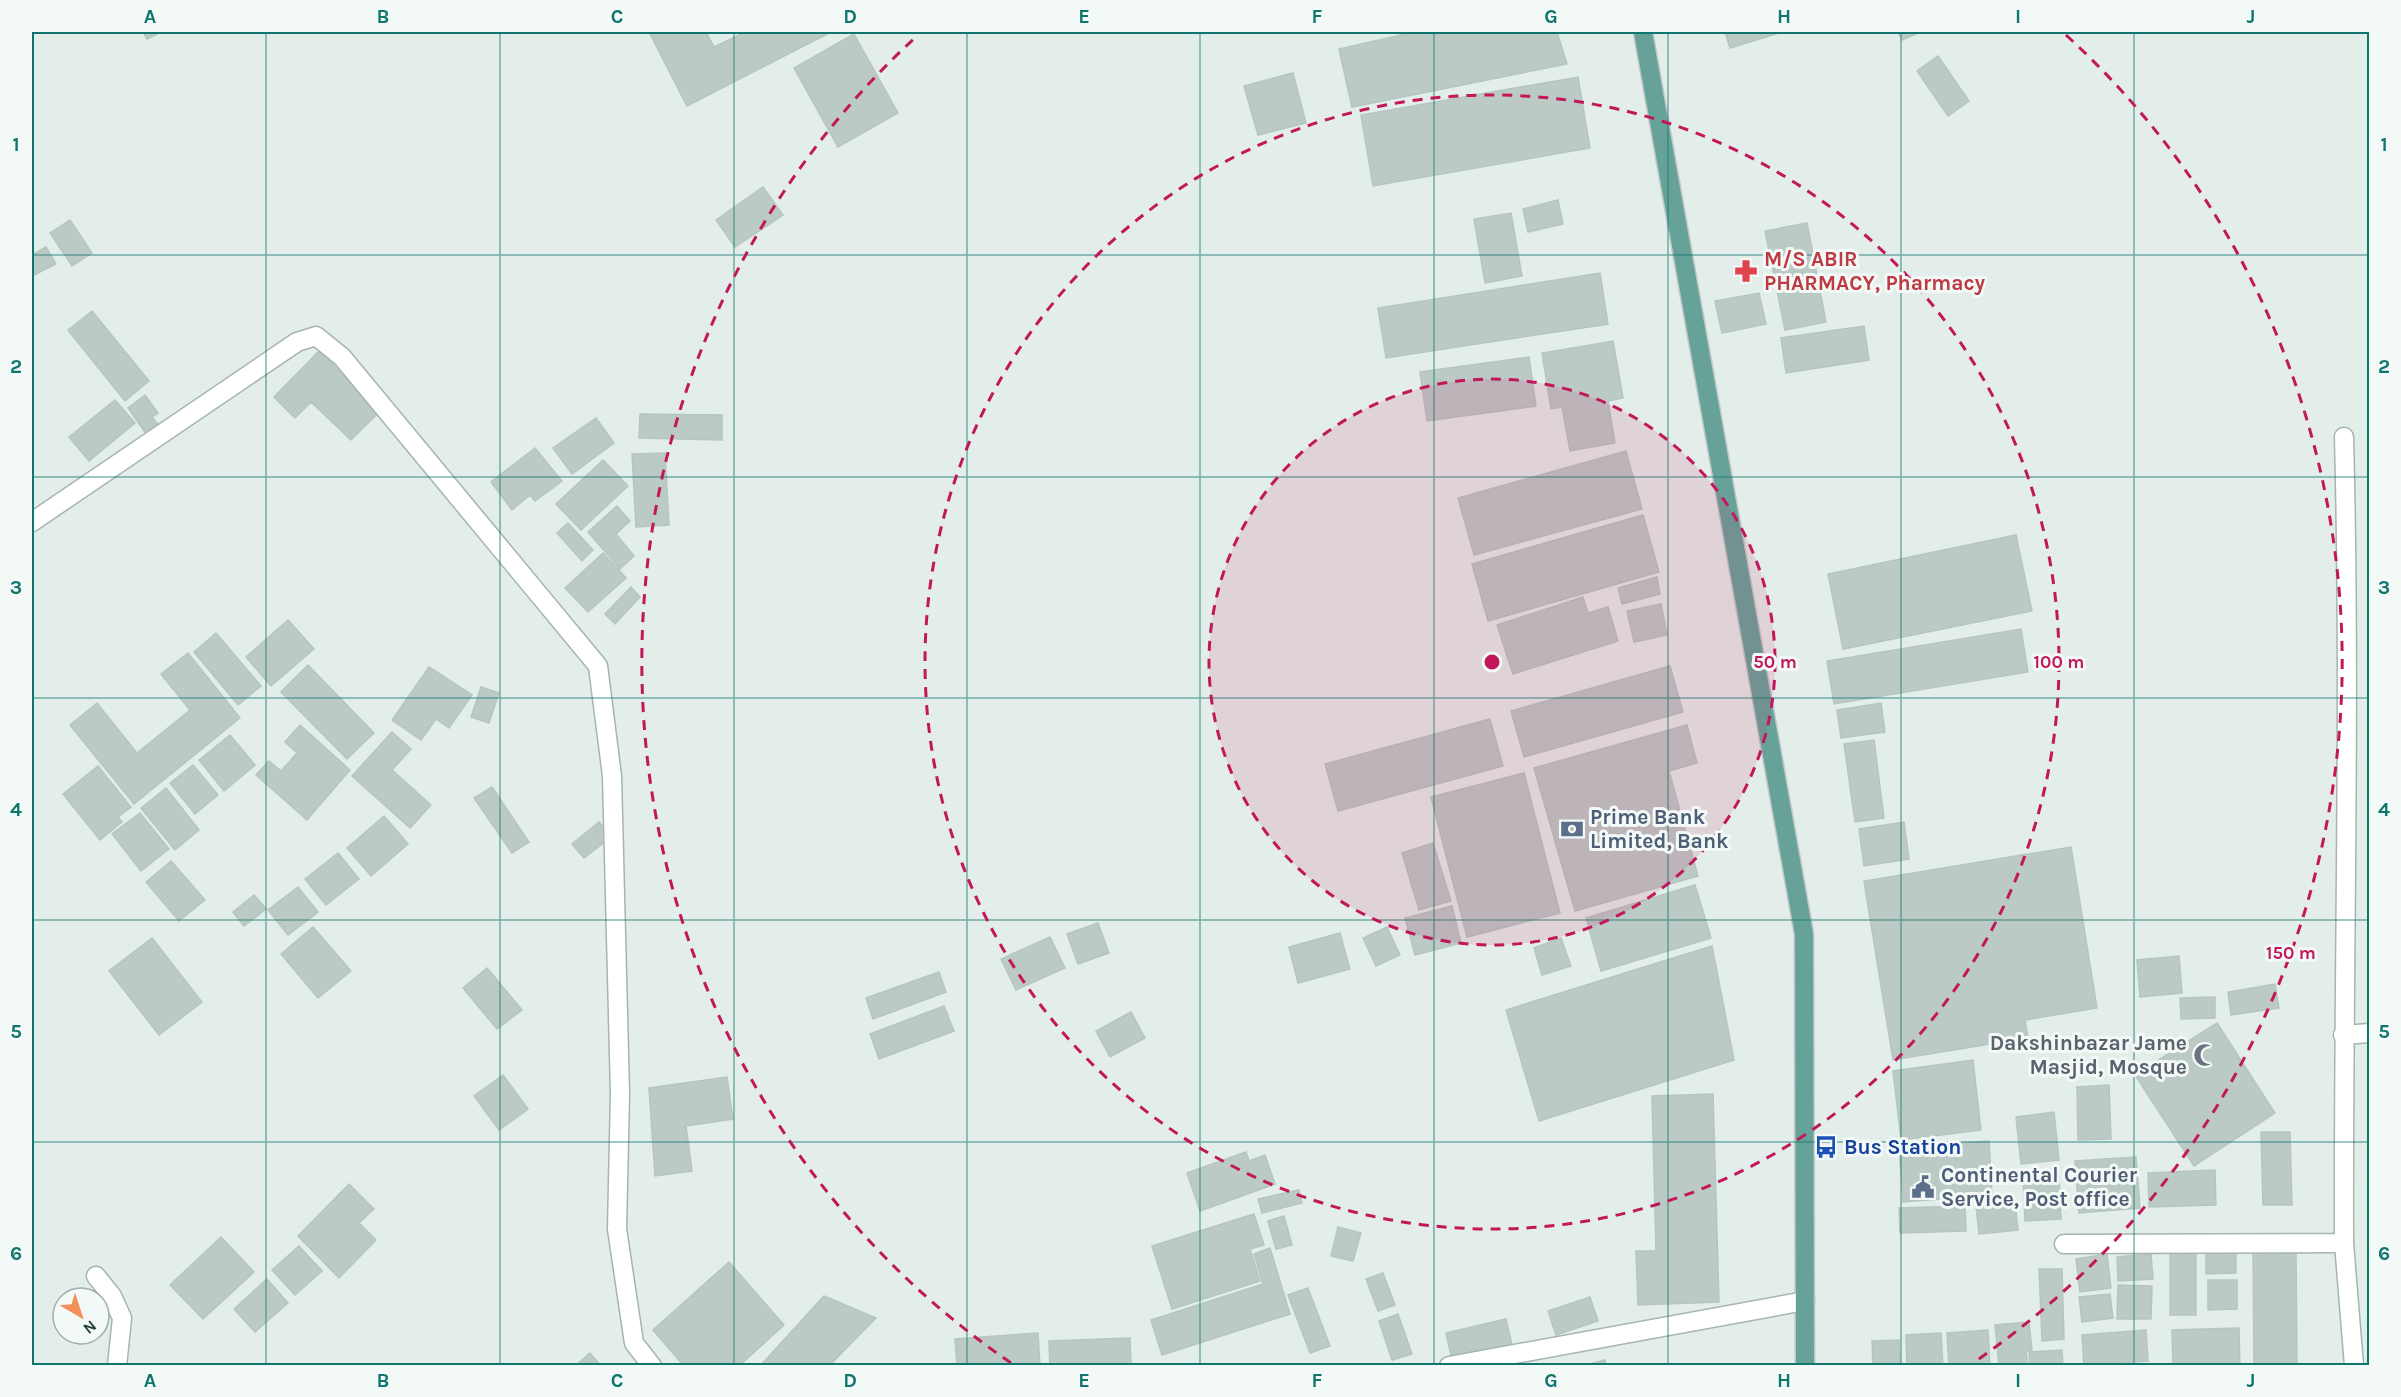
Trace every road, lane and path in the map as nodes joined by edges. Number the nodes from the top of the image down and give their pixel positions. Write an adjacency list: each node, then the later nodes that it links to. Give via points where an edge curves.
1 (1643, 32): 9 (main road, via 1804,934)
2 (2344, 437): 5 (street, via 2348,870)
3 (32, 522): 11 (street, via 297,342 316,336 342,357 598,666 612,776 620,1094 617,1229 634,1344)
4 (2370, 1033): 5 (street)
5 (2343, 1035): 6 (street)
6 (2344, 1243): 7 (street); 14 (street)
7 (2064, 1244)
8 (96, 1276): 10 (street, via 112,1296 122,1318)
9 (1805, 1300): 12 (street); 13 (main road)
10 (117, 1365)
11 (652, 1365)
12 (1449, 1365)
13 (1805, 1365)
14 (2354, 1365)

